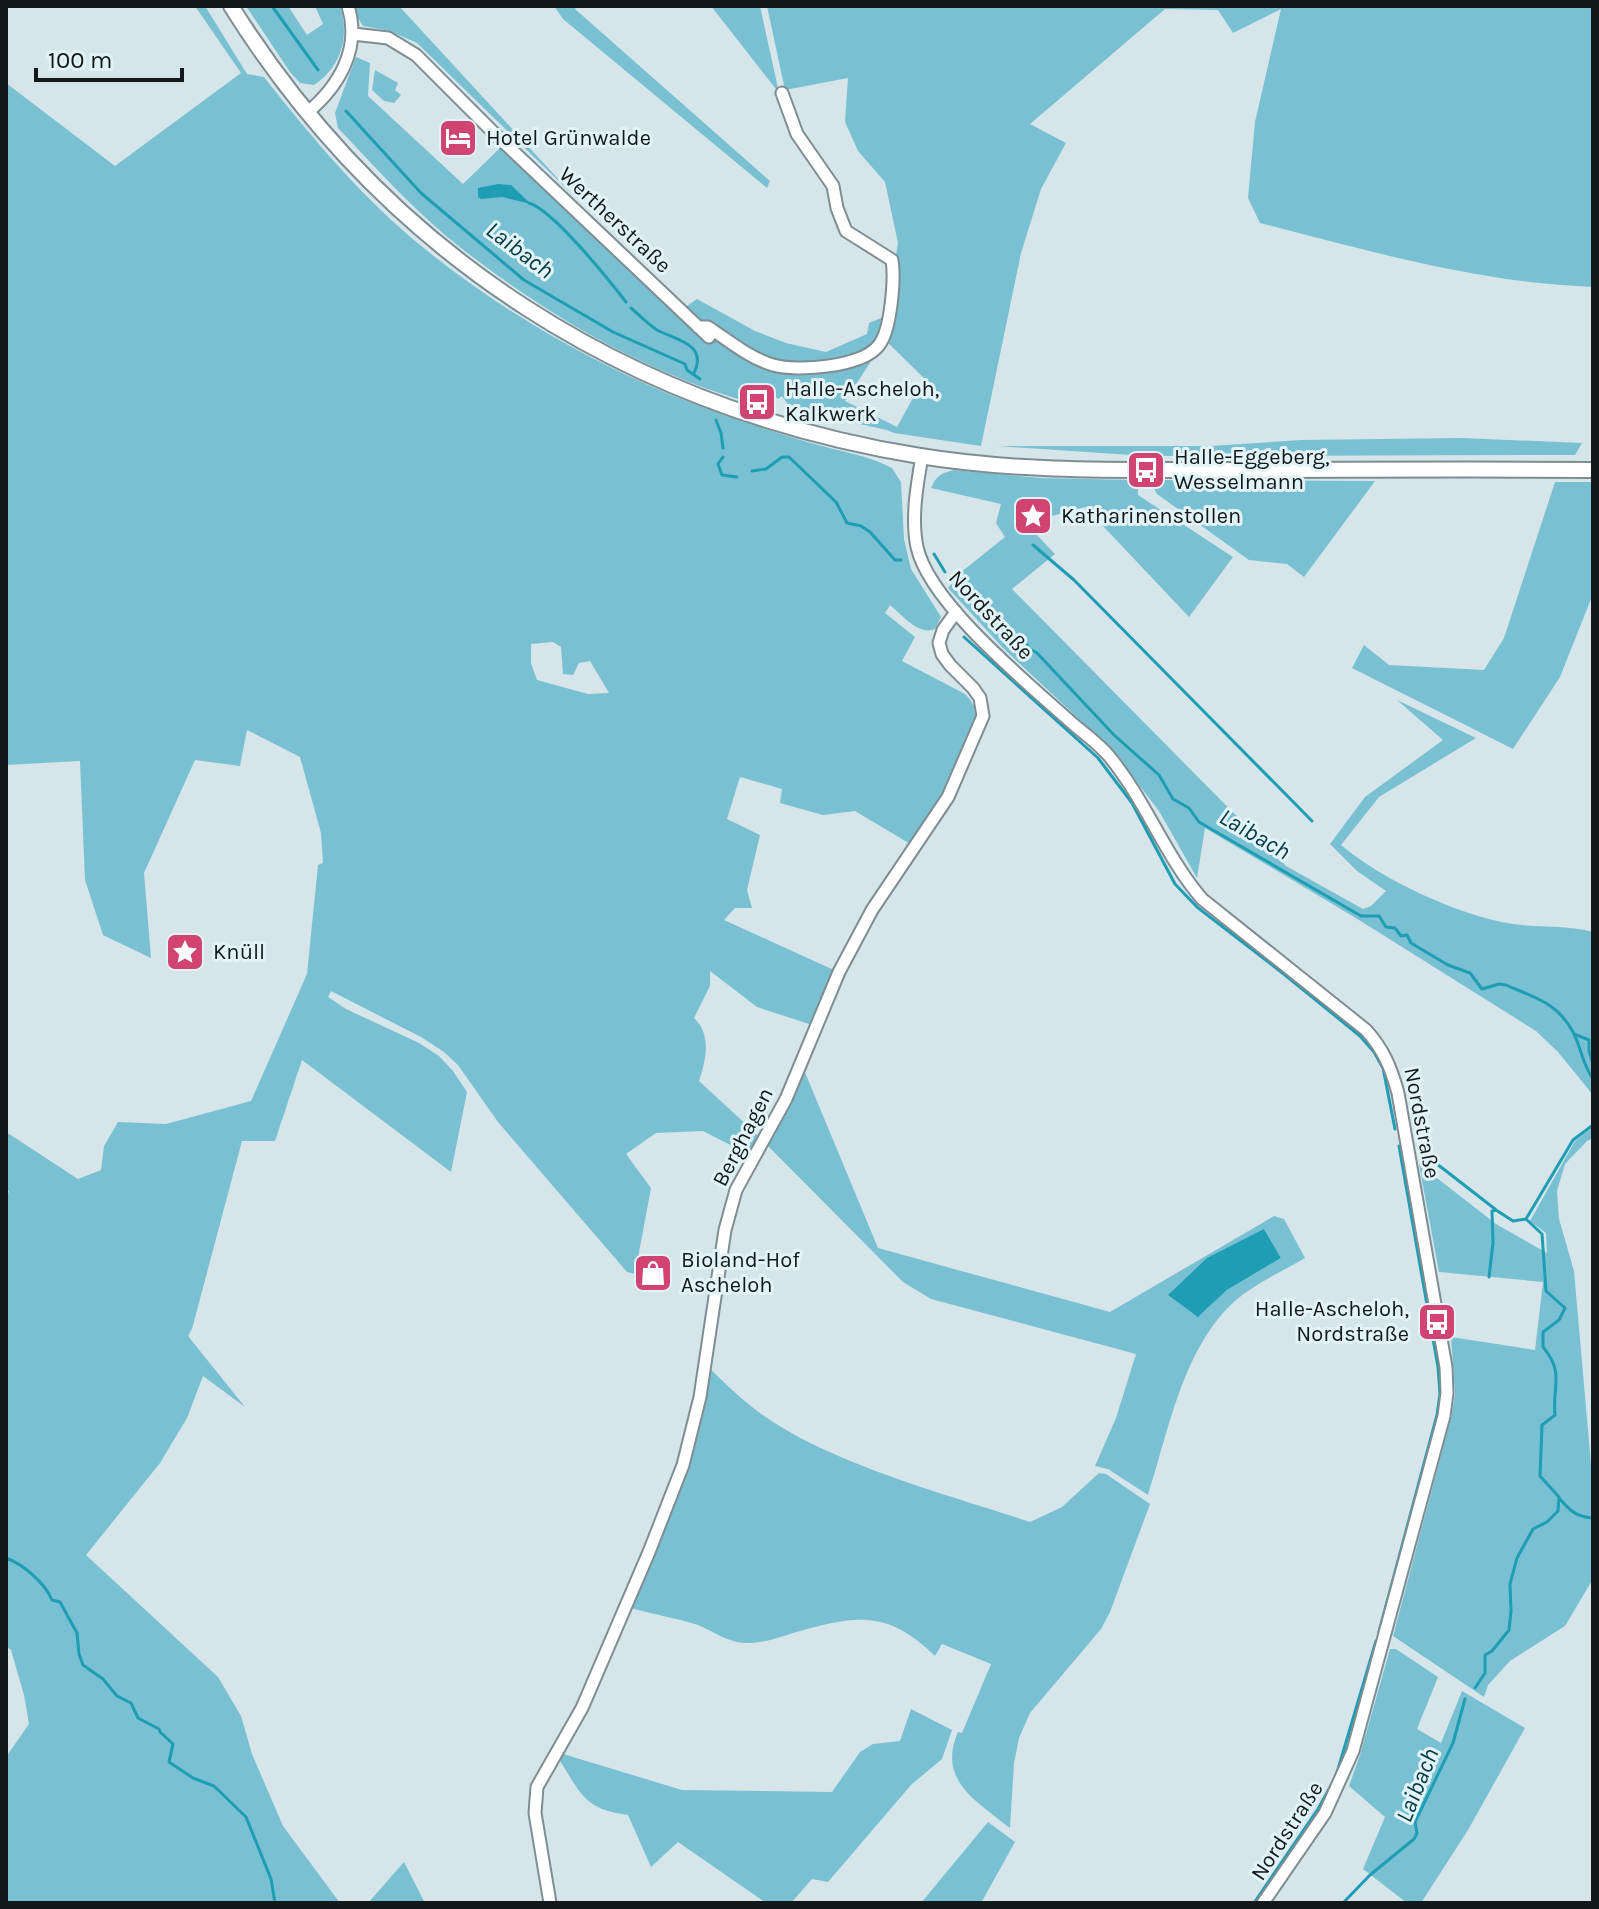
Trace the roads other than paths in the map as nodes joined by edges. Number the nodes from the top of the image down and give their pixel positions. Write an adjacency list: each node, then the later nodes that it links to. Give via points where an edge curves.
1 (231, 6): 5 (main road)
2 (348, 6): 3 (street)
3 (353, 34): 5 (street, via 339,78); 6 (street, Wertherstraße, via 388,38 416,55)
4 (782, 93): 6 (street, Wertherstraße, via 797,134 833,186 846,231 892,260 893,290 884,337 872,352 842,363 788,367 763,361 708,327)
5 (308, 112): 8 (main road, via 443,249 560,330 676,388 776,423)
6 (698, 327): 7 (street, Wertherstraße)
7 (709, 337)
8 (922, 456): 9 (main road, via 1146,470); 10 (street, Nordstraße, via 917,548 937,590)
9 (1593, 470)
10 (956, 612): 11 (street, Berghagen, via 939,643 950,665 980,698 983,716 948,797 872,910 839,972 786,1099 736,1190 683,1465 582,1708 537,1787 535,1813); 12 (street, Nordstraße, via 1108,755 1202,899 1366,1030 1381,1047 1398,1093 1446,1367 1444,1416 1353,1751 1325,1813)
11 (550, 1903)
12 (1263, 1903)

